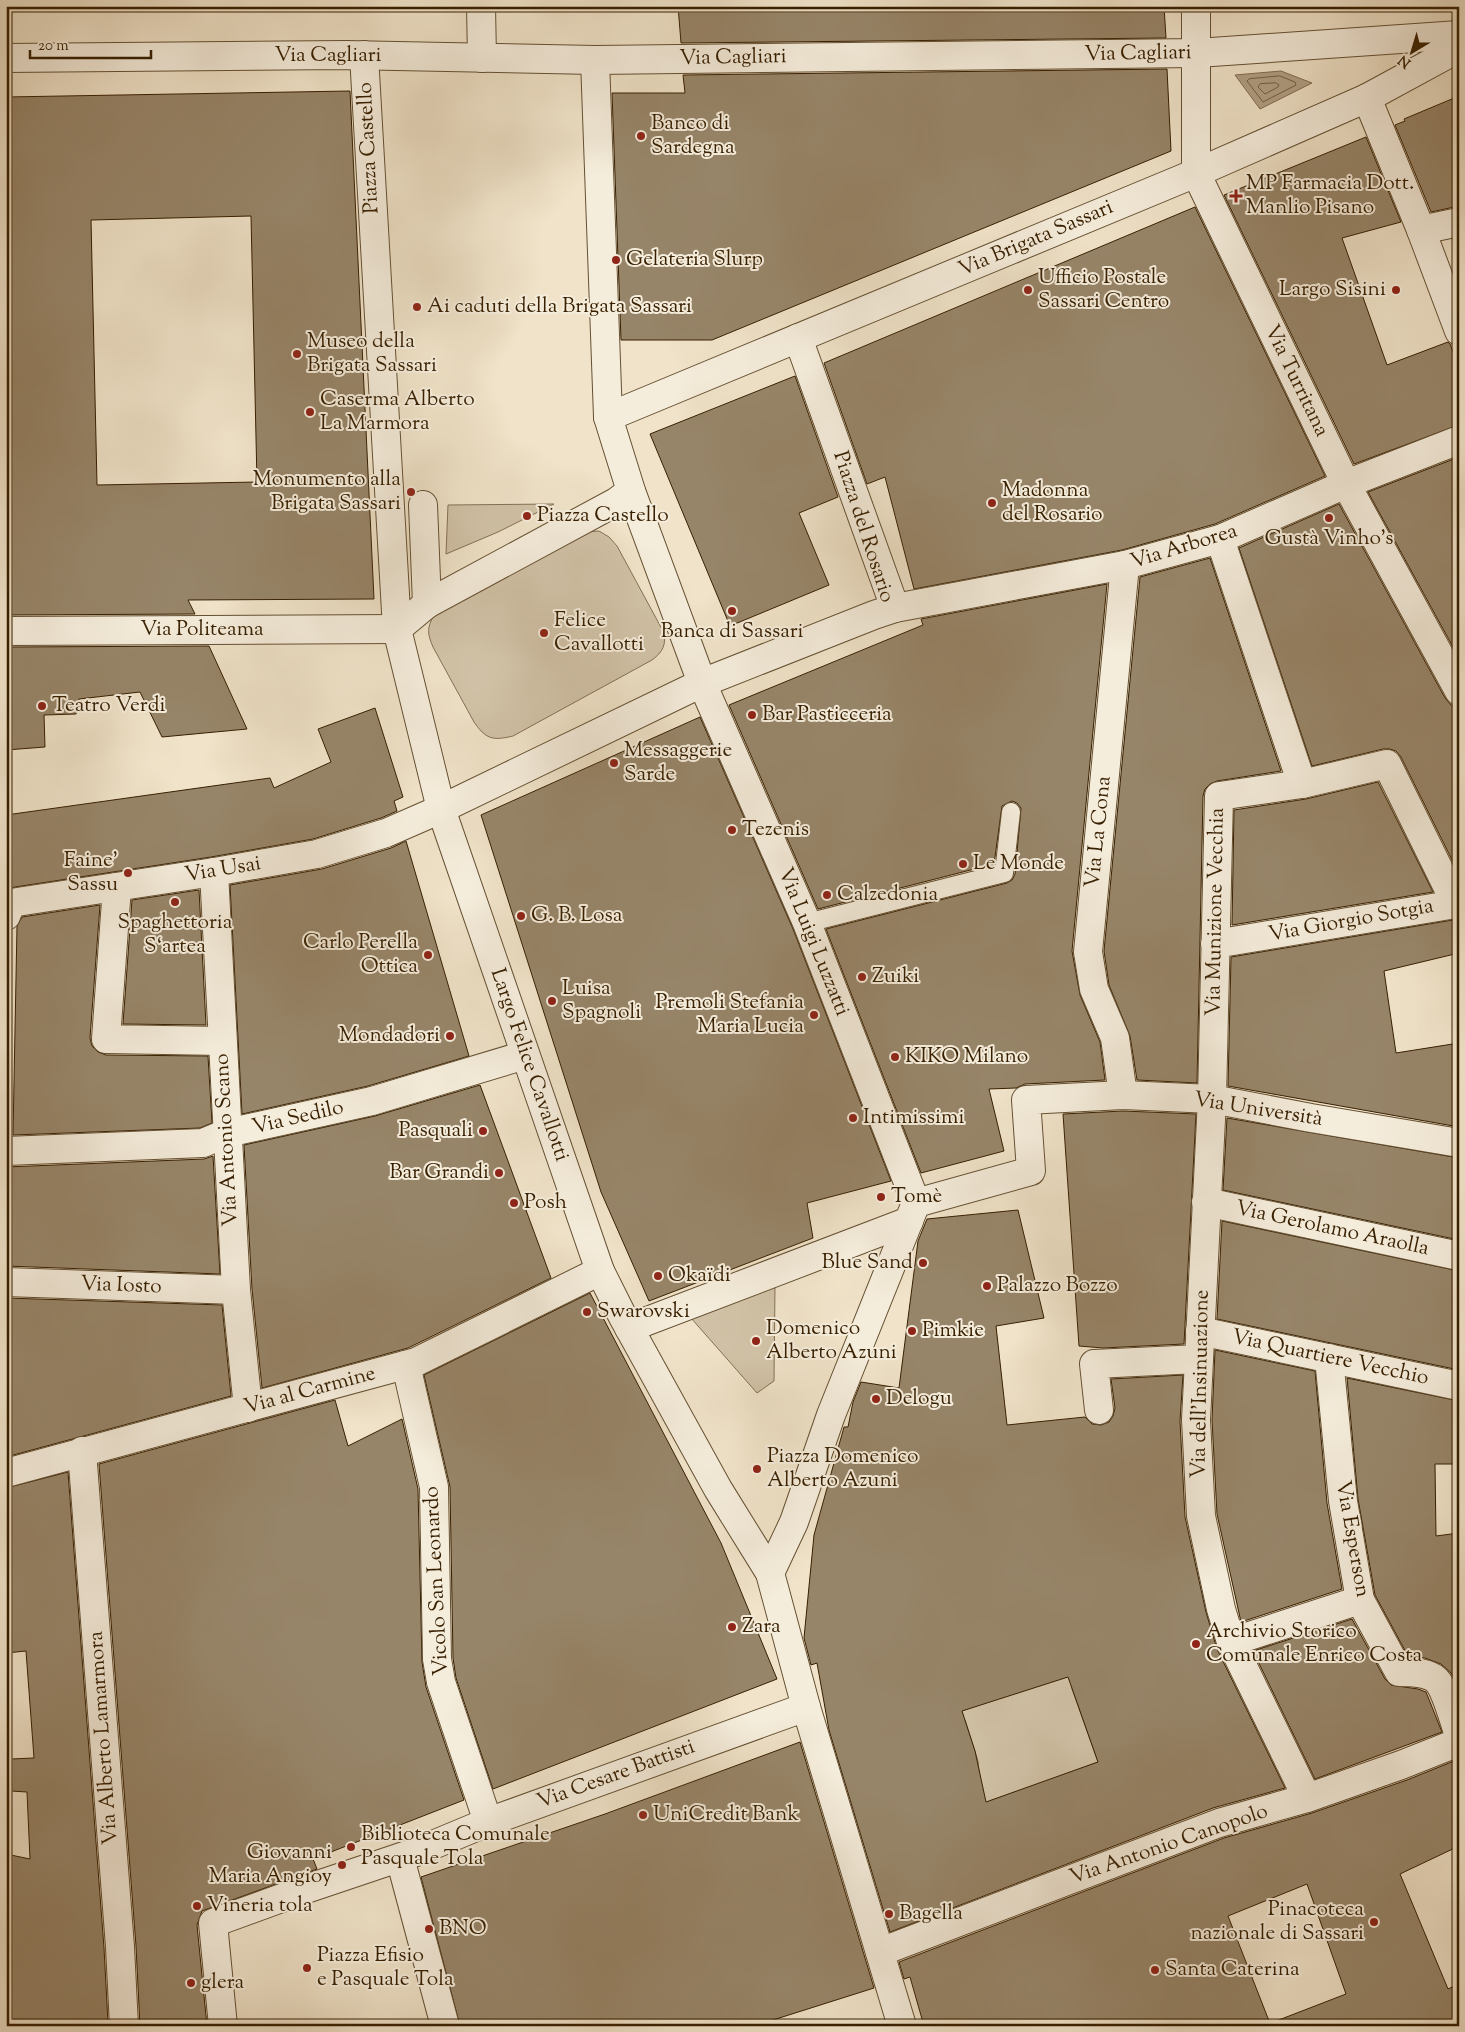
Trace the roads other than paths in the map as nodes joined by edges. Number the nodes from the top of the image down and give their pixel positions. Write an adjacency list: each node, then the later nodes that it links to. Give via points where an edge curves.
1 (481, 6): 8 (street)
2 (1196, 6): 5 (street, Via Turritana)
3 (1459, 35): 5 (street, Via Cagliari)
4 (1459, 48): 10 (street, Via Brigata Sassari)
5 (1197, 53): 9 (street, Via Cagliari); 11 (street, Via Turritana)
6 (364, 55): 7 (street, Via Cagliari); 8 (street, Via Cagliari); 25 (street, Piazza Castello)
7 (6, 58)
8 (482, 58): 9 (street, Via Cagliari)
9 (595, 60): 16 (street)
10 (1367, 98): 11 (street, Via Brigata Sassari); 13 (street)
11 (1196, 173): 15 (street, Via Brigata Sassari); 18 (street, Via Turritana)
12 (1459, 222): 13 (street)
13 (1421, 230): 14 (street)
14 (1459, 331)
15 (798, 338): 16 (street, Via Brigata Sassari); 24 (street, Piazza del Rosario)
16 (608, 417): 19 (street)
17 (1459, 440): 18 (street, Via Arborea)
18 (1346, 484): 21 (street, Via Arborea); 28 (street, Via Turritana)
19 (631, 491): 23 (street, via 616,502 592,502); 27 (street)
20 (423, 505): 23 (street)
21 (1220, 540): 22 (street, Via Arborea); 29 (street)
22 (1125, 565): 24 (street, Via Arborea); 39 (street, Via La Cona, via 1088,952 1094,989 1115,1038)
23 (427, 604): 25 (street)
24 (895, 608): 27 (street, Piazza del Rosario)
25 (397, 629): 26 (street, Via Politeama); 30 (street, Piazza Castello)
26 (6, 631)
27 (702, 683): 30 (street); 35 (street, Via Luigi Luzzatti)
28 (1459, 691)
29 (1302, 784): 36 (street, Via Munizione Vecchia, via 1219,796); 36 (street, Via Giorgio Sotgia, via 1386,764 1456,904)
30 (441, 809): 32 (street, Via Usai, via 386,833 317,854); 38 (street, Largo Felice Cavallotti)
31 (1011, 812): 35 (lane, via 1004,873)
32 (214, 872): 33 (street, Via Usai); 37 (street, Via Antonio Scano)
33 (117, 886): 34 (street, Via Usai, via 17,902 10,906); 37 (street, via 106,1039)
34 (6, 916)
35 (807, 923): 45 (street, Via Luigi Luzzatti)
36 (1215, 944): 40 (street, Via Munizione Vecchia)
37 (222, 1041): 41 (street, Via Antonio Scano)
38 (525, 1055): 41 (street, Via Sedilo, via 372,1101); 47 (street, Largo Felice Cavallotti)
39 (1123, 1095): 40 (street, Via Università); 45 (street, Via Università, via 1026,1100 1031,1171)
40 (1212, 1099): 42 (street, Via Università); 44 (street, Via dell'Insinuazione)
41 (227, 1134): 43 (street, Via Sedilo, via 203,1143); 49 (street, Via Antonio Scano)
42 (1459, 1143)
43 (6, 1151)
44 (1206, 1202): 46 (street, Via Gerolamo Araolla); 51 (street, Via dell'Insinuazione)
45 (913, 1212): 50 (street); 60 (street, via 831,1416 794,1522)
46 (1459, 1256)
47 (600, 1271): 50 (street, Largo Felice Cavallotti); 54 (street, Via al Carmine)
48 (6, 1282): 49 (street, Via Iosto)
49 (236, 1290): 56 (street, Via Antonio Scano)
50 (626, 1323): 60 (street, via 718,1489)
51 (1200, 1331): 52 (street, Via Quartiere Vecchio); 53 (street, Via dell'Insinuazione)
52 (1329, 1358): 55 (street, Via Quartiere Vecchio); 61 (street, Via Esperson, via 1343,1501)
53 (1199, 1359): 57 (street, via 1094,1364); 62 (street, Via dell'Insinuazione, via 1196,1420 1201,1516 1221,1609)
54 (406, 1365): 56 (street, Via al Carmine); 67 (street, Vicolo San Leonardo, via 434,1487 437,1659 441,1682)
55 (1459, 1386)
56 (248, 1408): 58 (street, Via al Carmine)
57 (1099, 1410)
58 (82, 1451): 59 (street, Via al Carmine); 70 (street, Via Alberto Lamarmora)
59 (6, 1473)
60 (770, 1573): 63 (street)
61 (1360, 1600): 62 (street); 64 (street, Via Esperson, via 1399,1672 1416,1672 1434,1678 1442,1688)
62 (1232, 1642): 66 (street, Via dell'Insinuazione)
63 (806, 1707): 67 (street, Via Cesare Battisti); 69 (street)
64 (1459, 1735)
65 (1459, 1742): 66 (street, Via Antonio Canopolo)
66 (1307, 1798): 69 (street, Via Antonio Canopolo, via 1218,1823)
67 (488, 1822): 68 (street, Via Cesare Battisti)
68 (400, 1858): 71 (street, via 213,1923); 72 (street)
69 (880, 1952): 73 (street)
70 (124, 2026)
71 (223, 2026)
72 (445, 2026)
73 (902, 2026)

